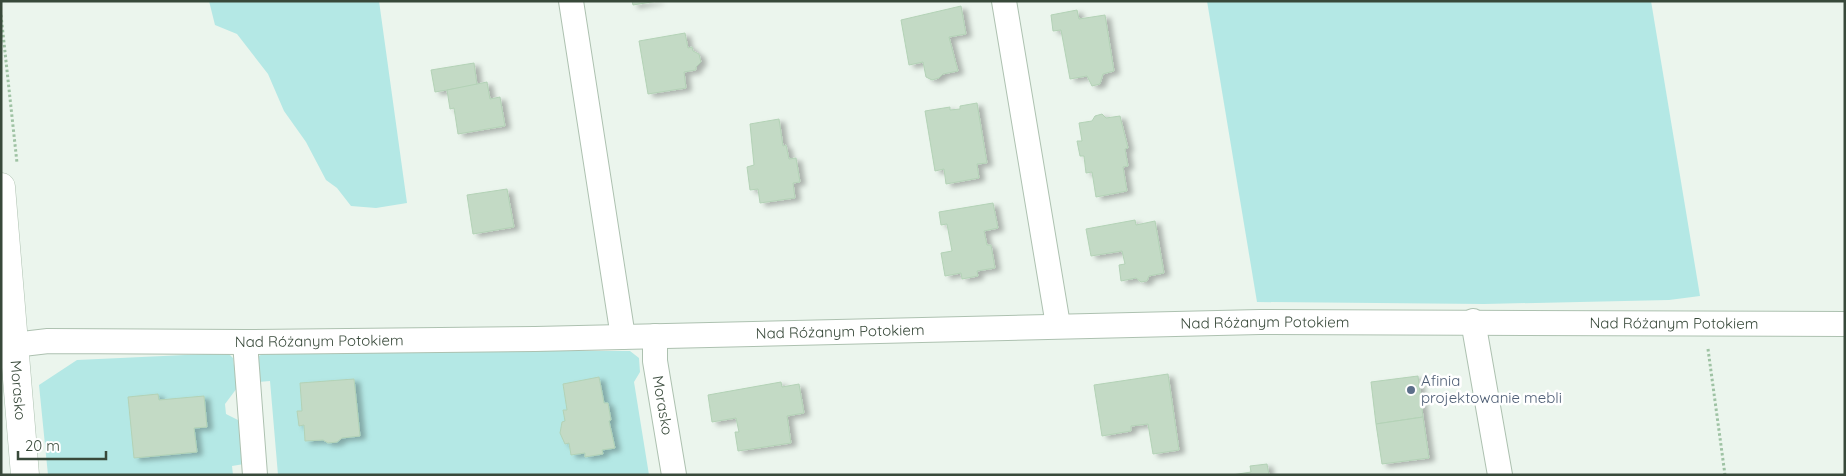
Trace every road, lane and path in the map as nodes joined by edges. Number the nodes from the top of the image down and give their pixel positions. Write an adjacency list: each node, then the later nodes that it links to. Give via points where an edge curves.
1 (571, 1): 9 (street)
2 (1004, 1): 7 (street)
3 (1, 187): 11 (street, Morasko)
4 (1473, 322): 5 (street, Nad Różanym Potokiem); 7 (street, Nad Różanym Potokiem); 15 (street)
5 (1705, 324): 6 (street, Nad Różanym Potokiem); 16 (path)
6 (1845, 324)
7 (1058, 325): 8 (street, Nad Różanym Potokiem)
8 (655, 336): 9 (street, Nad Różanym Potokiem); 14 (street, Morasko, via 655,361)
9 (623, 337): 10 (street, Nad Różanym Potokiem)
10 (244, 342): 11 (street, Nad Różanym Potokiem, via 48,341); 13 (street)
11 (8, 347): 12 (street, Morasko)
12 (25, 475)
13 (255, 475)
14 (674, 475)
15 (1500, 475)
16 (1725, 475)

